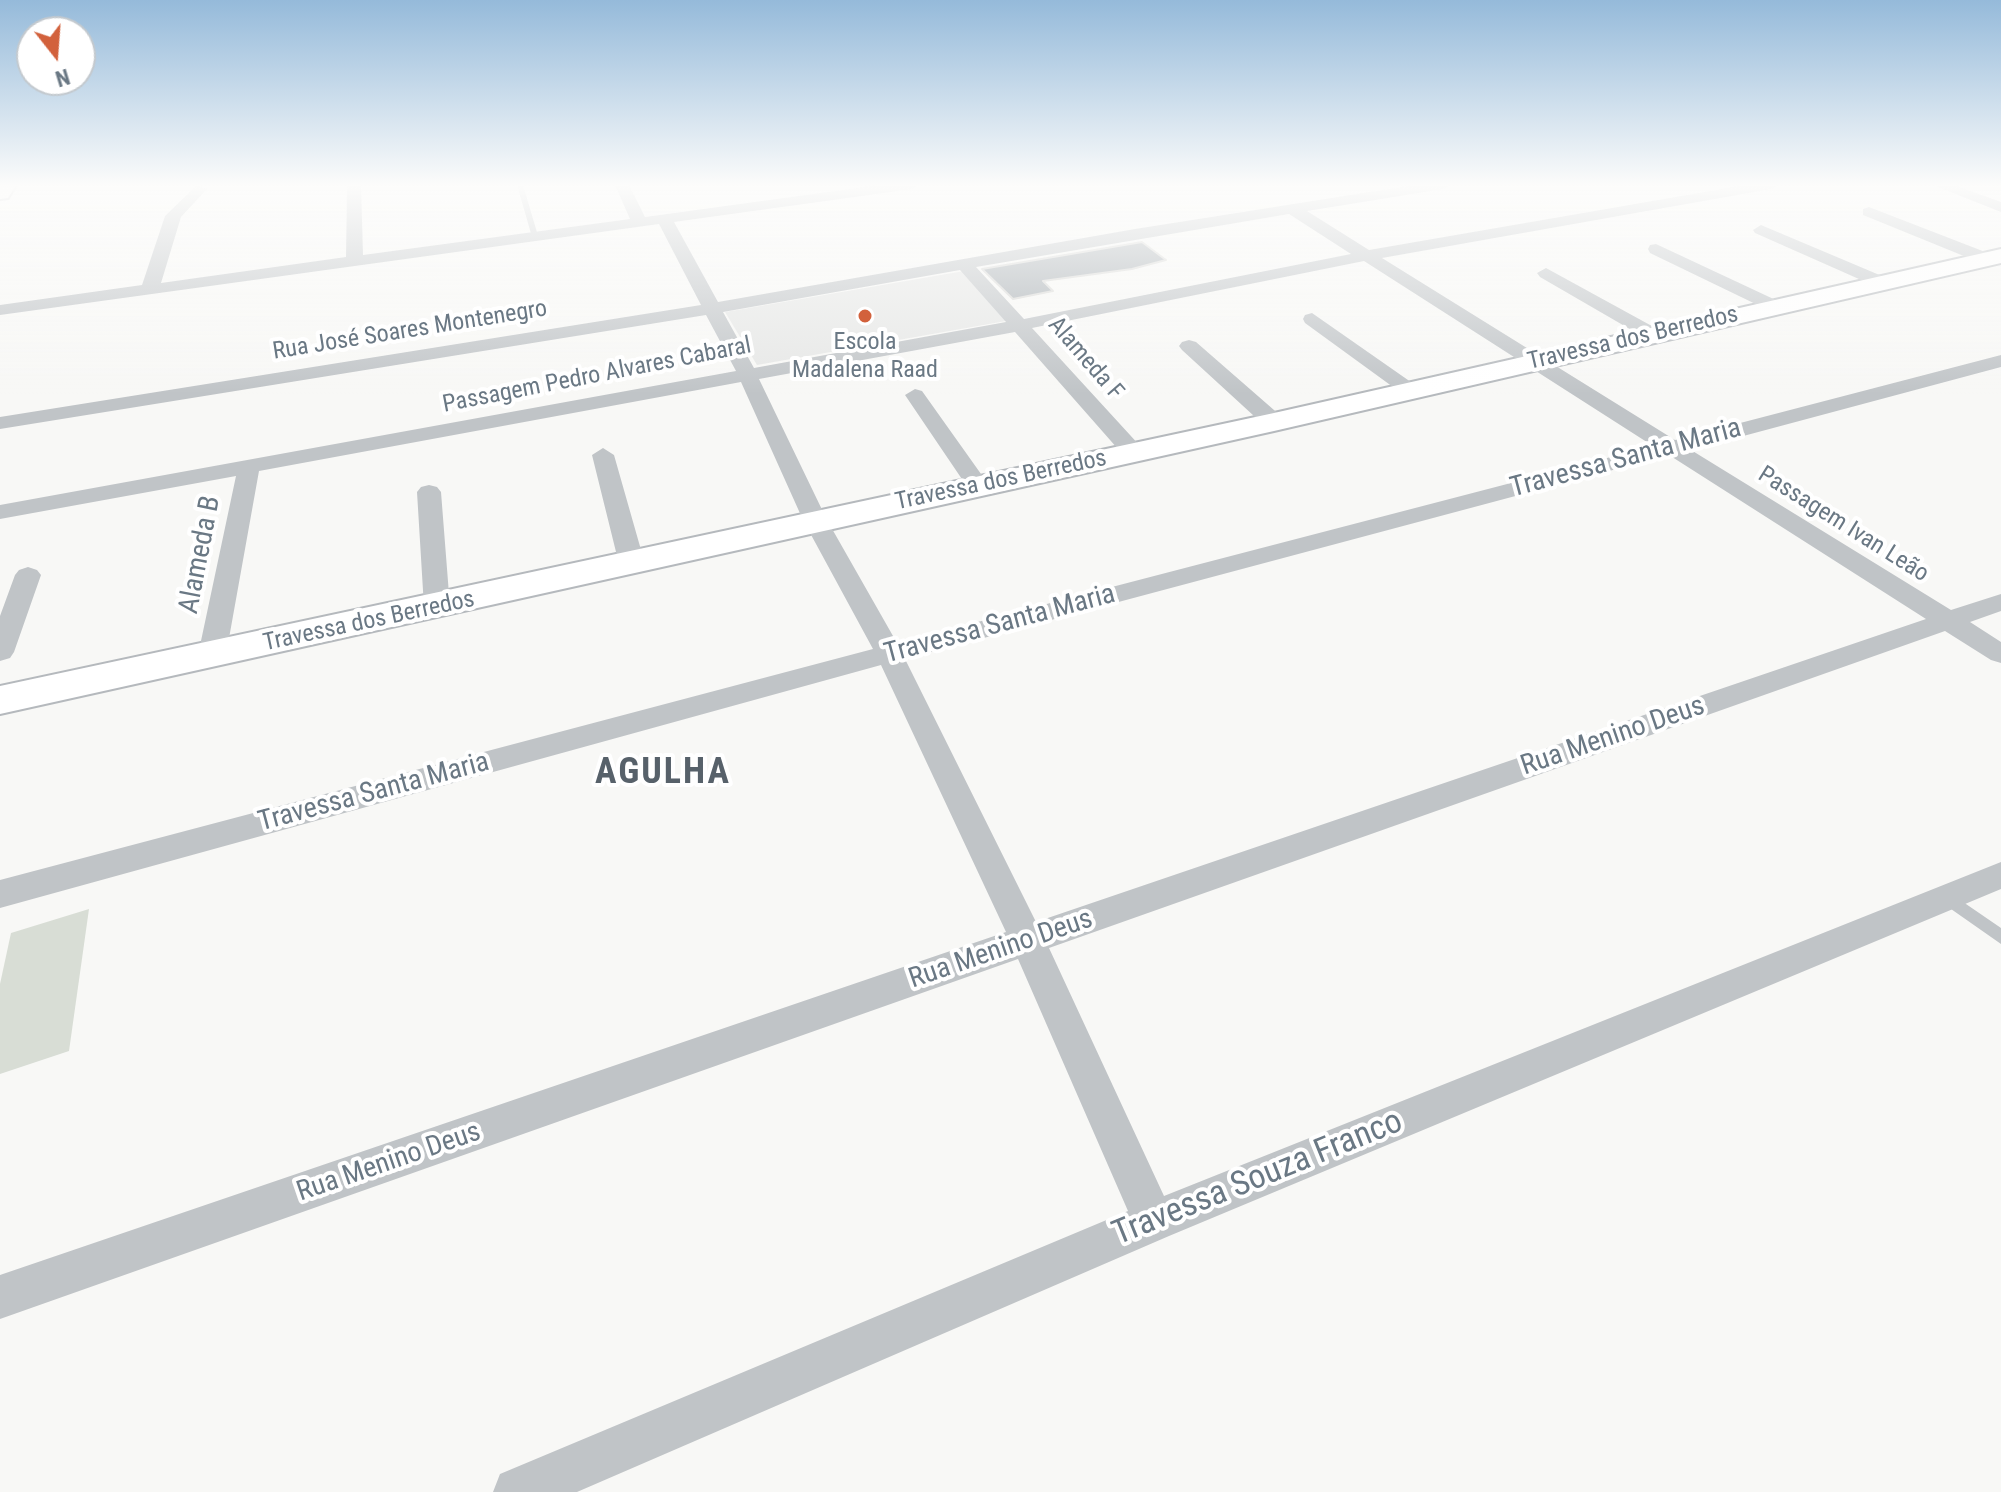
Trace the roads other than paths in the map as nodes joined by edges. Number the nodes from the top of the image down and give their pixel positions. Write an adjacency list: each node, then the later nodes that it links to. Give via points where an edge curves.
1 (161, 255): 15 (street)
2 (355, 255): 11 (street)
3 (403, 255): 11 (street)
4 (683, 255): 17 (street)
5 (1026, 255): 12 (street, Rua José Soares Montenegro)
6 (1373, 255): 9 (street, Passagem Pedro Alvares Cabaral)
7 (1668, 255): 16 (street)
8 (1818, 255): 14 (street)
9 (1365, 256): 20 (street, Passagem Pedro Alvares Cabaral); 24 (street, Passagem Ivan Leão)
10 (1994, 258): 14 (street, Travessa dos Berredos)
11 (355, 261): 15 (street)
12 (966, 266): 17 (street, Rua José Soares Montenegro); 20 (street, Alameda F)
13 (1546, 273): 21 (street)
14 (1883, 283): 16 (street, Travessa dos Berredos)
15 (150, 289): 18 (street)
16 (1774, 306): 21 (street, Travessa dos Berredos)
17 (711, 309): 25 (street); 29 (street, Rua José Soares Montenegro)
18 (0, 310)
19 (1312, 319): 26 (street)
20 (1021, 325): 25 (street, Passagem Pedro Alvares Cabaral); 31 (street, Alameda F)
21 (1654, 335): 24 (street, Travessa dos Berredos)
22 (1189, 346): 28 (street)
23 (2001, 361): 30 (street, Travessa Santa Maria)
24 (1533, 362): 26 (street, Travessa dos Berredos); 30 (street, Passagem Ivan Leão)
25 (747, 374): 33 (street, Passagem Pedro Alvares Cabaral); 37 (street)
26 (1411, 391): 28 (street, Travessa dos Berredos)
27 (915, 395): 34 (street)
28 (1274, 422): 31 (street, Travessa dos Berredos)
29 (0, 423)
30 (1669, 448): 42 (street, Passagem Ivan Leão); 44 (street, Travessa Santa Maria)
31 (1133, 452): 34 (street, Travessa dos Berredos)
32 (603, 455): 38 (street)
33 (249, 467): 36 (street, Passagem Pedro Alvares Cabaral); 46 (street, Alameda B)
34 (978, 486): 37 (street, Travessa dos Berredos)
35 (429, 492): 41 (street)
36 (0, 512)
37 (815, 520): 38 (street, Travessa dos Berredos); 44 (street)
38 (632, 564): 41 (street, Travessa dos Berredos)
39 (28, 575): 43 (street)
40 (2001, 602): 42 (street, Rua Menino Deus)
41 (437, 607): 46 (street, Travessa dos Berredos)
42 (1947, 620): 45 (street, Passagem Ivan Leão); 52 (street, Rua Menino Deus)
43 (0, 652)
44 (889, 654): 49 (street, Travessa Santa Maria); 52 (street)
45 (2001, 654)
46 (212, 655): 47 (street, Travessa dos Berredos)
47 (0, 700)
48 (2001, 875): 50 (street, Travessa Souza Franco)
49 (0, 894)
50 (1947, 897): 51 (lane); 53 (street, Travessa Souza Franco)
51 (2001, 937)
52 (1028, 941): 53 (street); 54 (street, Rua Menino Deus)
53 (1154, 1221): 55 (street, Travessa Souza Franco)
54 (0, 1297)
55 (518, 1492)

